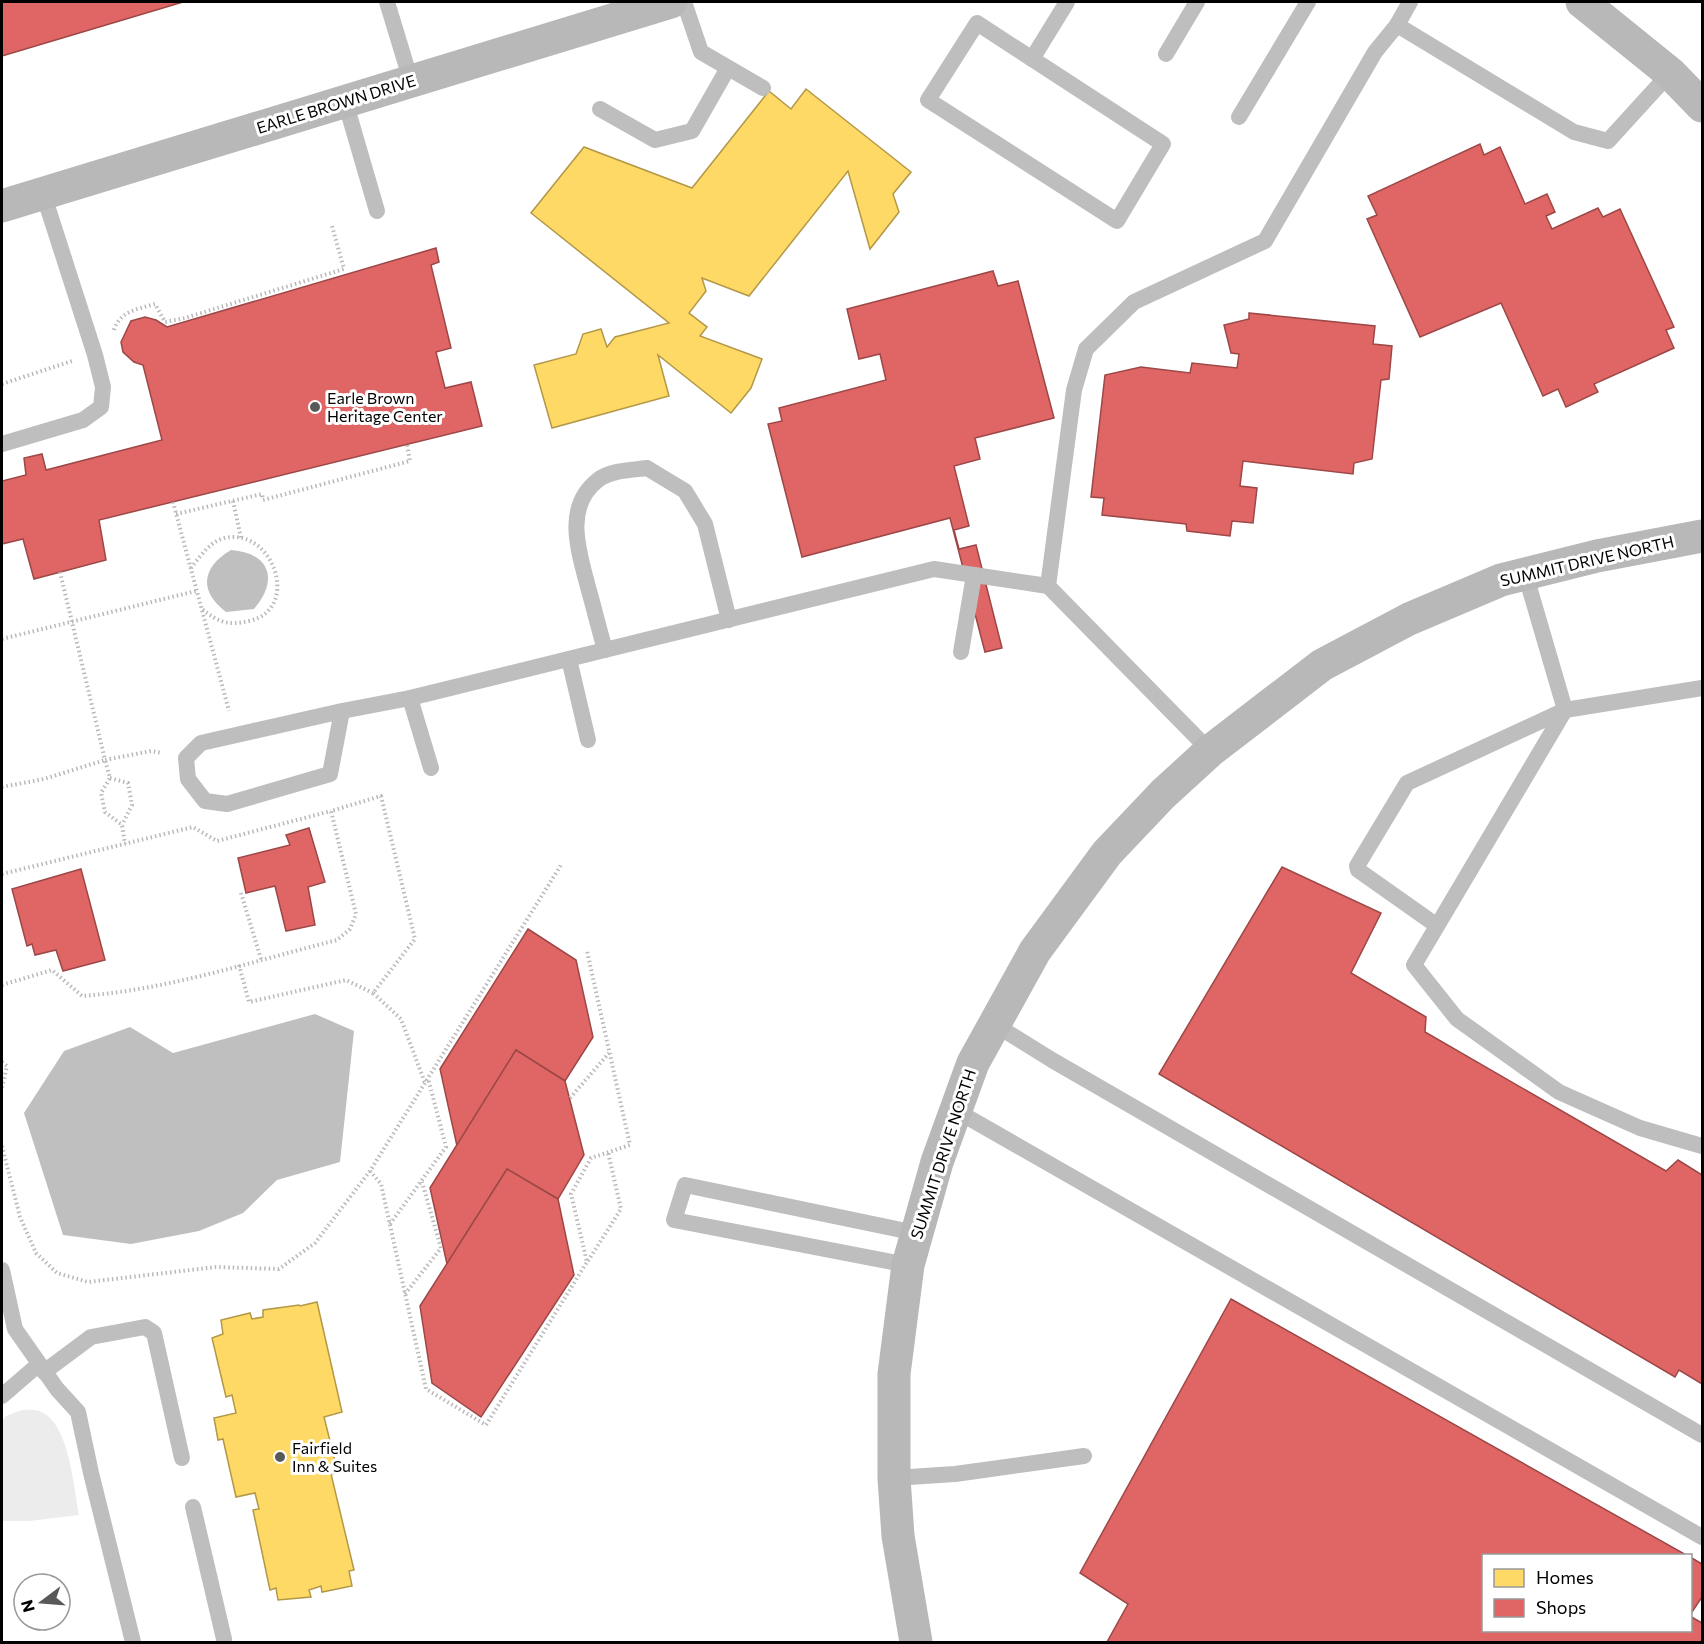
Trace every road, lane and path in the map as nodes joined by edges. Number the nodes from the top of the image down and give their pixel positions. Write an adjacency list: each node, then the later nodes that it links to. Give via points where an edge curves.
1 (387, 2): 14 (lane)
2 (671, 2): 14 (street, EARLE BROWN DRIVE)
3 (684, 2): 12 (lane, via 701,52)
4 (1067, 2): 11 (lane)
5 (1197, 2): 10 (lane)
6 (1308, 2): 19 (lane)
7 (1410, 2): 9 (lane)
8 (1582, 2): 13 (street)
9 (1397, 25): 13 (lane, via 1574,132 1608,141); 37 (lane, via 1375,52 1264,241 1134,302 1086,349 1074,390)
10 (1166, 54)
11 (1032, 59): 11 (lane, via 1163,144 1117,221 928,100 977,23)
12 (728, 68): 15 (lane); 18 (lane, via 692,131 656,140)
13 (1670, 73): 17 (street)
14 (411, 81): 16 (street, EARLE BROWN DRIVE)
15 (763, 88)
16 (345, 101): 20 (street, EARLE BROWN DRIVE); 22 (lane)
17 (1702, 106)
18 (600, 109)
19 (1239, 117)
20 (43, 194): 21 (street, EARLE BROWN DRIVE); 24 (lane)
21 (2, 206)
22 (377, 211)
23 (332, 226): 24 (path, via 344,269 165,322 155,304 127,312 114,327 114,351)
24 (95, 355): 25 (path); 26 (lane, via 103,387 101,407 83,420)
25 (2, 384)
26 (2, 444)
27 (407, 444): 28 (path, via 410,461 263,500 262,494)
28 (233, 501): 30 (path); 32 (path)
29 (173, 502): 30 (path)
30 (176, 514): 33 (path)
31 (1702, 536): 35 (street, SUMMIT DRIVE NORTH)
32 (241, 538): 33 (path, via 220,539); 39 (path, via 260,547 271,560 278,578 270,608 261,618 239,624 218,621)
33 (190, 568): 38 (path)
34 (60, 572): 41 (path)
35 (1525, 573): 48 (lane); 52 (street, SUMMIT DRIVE NORTH, via 1409,619 1322,665)
36 (974, 575): 37 (lane); 40 (lane, via 934,569); 44 (lane)
37 (1048, 586): 52 (lane)
38 (196, 591): 39 (path); 41 (path)
39 (202, 609): 50 (path)
40 (729, 620): 43 (lane); 43 (lane, via 705,524 685,491 647,468 621,472 599,478 585,493 577,512 576,540)
41 (72, 621): 42 (path); 54 (path)
42 (2, 639)
43 (604, 650): 45 (lane)
44 (961, 652)
45 (569, 659): 47 (lane); 51 (lane)
46 (1702, 688): 48 (lane)
47 (410, 698): 49 (lane); 55 (lane)
48 (1564, 710): 64 (lane); 64 (lane, via 1403,787 1357,869)
49 (342, 711): 50 (lane); 53 (lane, via 330,774 227,804 205,801 188,778)
50 (235, 735): 53 (lane, via 201,743)
51 (588, 740)
52 (1210, 750): 70 (street, SUMMIT DRIVE NORTH, via 1107,853 1035,951)
53 (186, 758): 54 (path, via 151,751)
54 (105, 760): 56 (path); 57 (path)
55 (431, 768)
56 (110, 778): 59 (path, via 101,793 105,812); 59 (path, via 128,783 132,805)
57 (2, 787)
58 (331, 811): 60 (path, via 217,841 193,827); 66 (path, via 356,914 350,929 337,940); 69 (path, via 381,796 415,939)
59 (122, 825): 60 (path)
60 (125, 844): 62 (path)
61 (561, 865): 73 (path)
62 (2, 874)
63 (241, 893): 66 (path)
64 (1436, 925): 79 (lane, via 1414,965 1457,1019 1559,1092 1640,1128)
65 (586, 951): 71 (path)
66 (261, 959): 67 (path)
67 (239, 965): 68 (path, via 108,994 82,996 52,970); 69 (path, via 249,1002 346,980)
68 (2, 985)
69 (373, 993): 74 (path, via 401,1019)
70 (994, 1024): 77 (street, SUMMIT DRIVE NORTH, via 973,1063); 92 (lane)
71 (609, 1052): 76 (path); 80 (path, via 630,1145)
72 (2, 1062): 75 (path, via 6,1066)
73 (428, 1078): 74 (path); 82 (path, via 446,1148)
74 (425, 1083): 81 (path)
75 (2, 1088)
76 (570, 1098)
77 (955, 1110): 84 (street, SUMMIT DRIVE NORTH); 97 (lane)
78 (2, 1146): 81 (path, via 20,1217 36,1253 57,1273 88,1282 216,1267 279,1269 315,1243)
79 (1702, 1146)
80 (608, 1152): 85 (path, via 621,1209); 85 (path, via 591,1158 571,1194)
81 (370, 1171): 83 (path, via 381,1184)
82 (422, 1181): 83 (path); 88 (path, via 441,1248)
83 (390, 1224): 88 (path)
84 (916, 1233): 86 (street, SUMMIT DRIVE NORTH); 86 (lane, via 685,1185 674,1220)
85 (587, 1262): 88 (path, via 486,1425 426,1389)
86 (908, 1265): 95 (street, SUMMIT DRIVE NORTH, via 894,1374)
87 (2, 1270): 89 (lane)
88 (405, 1294)
89 (4, 1295): 90 (lane, via 15,1329)
90 (42, 1368): 91 (lane); 94 (lane, via 91,1337 145,1327 154,1333); 99 (lane, via 78,1412)
91 (2, 1396)
92 (1702, 1435)
93 (1084, 1456): 95 (lane, via 955,1474)
94 (182, 1458)
95 (894, 1478): 100 (street, SUMMIT DRIVE NORTH, via 898,1536)
96 (193, 1507): 98 (lane)
97 (1702, 1538)
98 (224, 1639)
99 (133, 1642)
100 (916, 1642)

